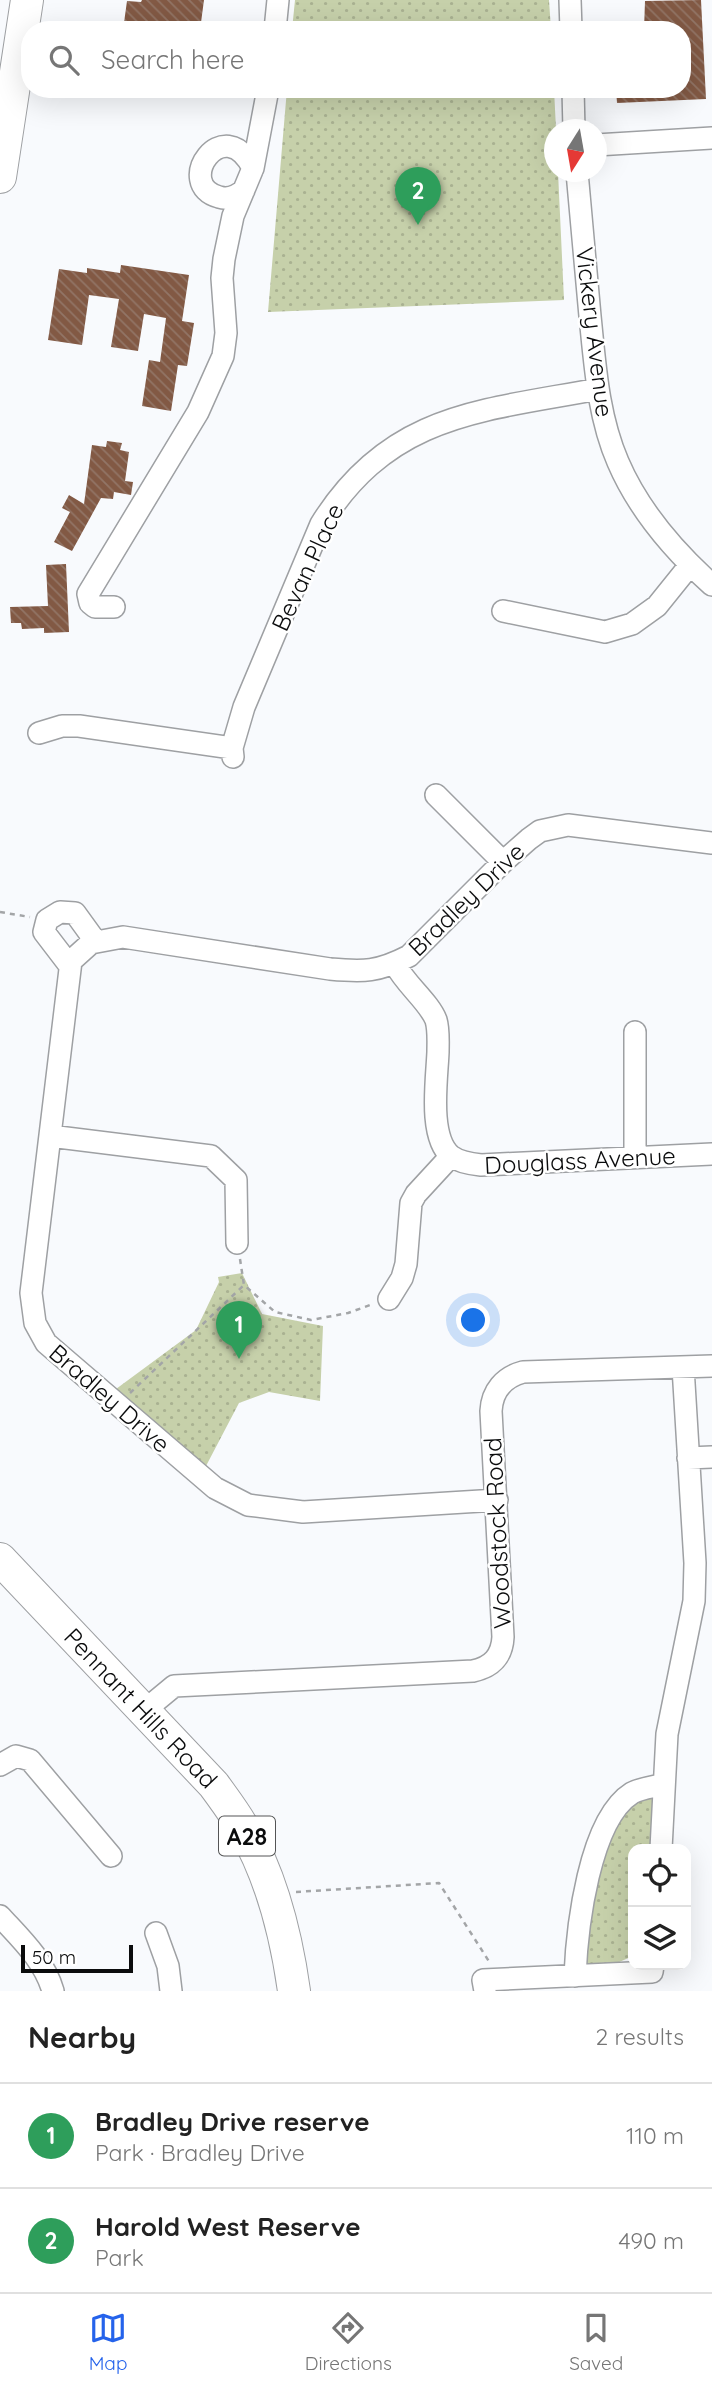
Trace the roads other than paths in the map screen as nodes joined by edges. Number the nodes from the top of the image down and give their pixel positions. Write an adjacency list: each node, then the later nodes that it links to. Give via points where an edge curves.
1 (27, 0): 4 (highway)
2 (278, 0): 5 (street)
3 (570, 0): 6 (street)
4 (24, 21)
5 (276, 21)
6 (571, 21)
7 (21, 39): 14 (highway)
8 (266, 98): 13 (street)
9 (573, 98): 10 (street)
10 (574, 119)
11 (712, 138): 12 (street)
12 (607, 144)
13 (253, 168): 16 (street); 16 (street, via 242,152 227,146 211,151 201,165 202,182 212,195 229,198)
14 (0, 177)
15 (578, 182): 17 (street, Vickery Avenue)
16 (244, 190): 20 (street, via 224,259 223,356 198,412 88,594 95,607)
17 (597, 389): 18 (street, Vickery Avenue, via 618,463 659,530); 22 (street, Bevan Place, via 461,415 433,425 387,452 352,482 321,524 244,707 233,752 79,726)
18 (690, 565): 19 (street, Vickery Avenue); 21 (street, via 657,606 632,624 605,632)
19 (712, 584)
20 (114, 607)
21 (503, 611)
22 (39, 733)
23 (436, 795): 25 (street)
24 (712, 844): 25 (street, Bradley Drive, via 568,824 540,831)
25 (503, 862): 27 (street, Bradley Drive, via 409,956)
26 (96, 942): 27 (street, Bradley Drive, via 123,937 364,972); 28 (street); 28 (street, via 75,913 60,912 47,920 44,932)
27 (395, 964): 32 (street, Douglass Avenue, via 436,1021 436,1124 442,1146)
28 (70, 966): 30 (street, Bradley Drive)
29 (635, 1031): 33 (street)
30 (50, 1136): 34 (street, via 211,1156 236,1180); 40 (street, Bradley Drive, via 31,1293 32,1314 40,1334 215,1488 248,1505 303,1512)
31 (712, 1154): 33 (street, Douglass Avenue)
32 (451, 1156): 33 (street, Douglass Avenue, via 481,1166); 35 (street, via 411,1203 406,1264)
33 (635, 1157)
34 (237, 1243)
35 (389, 1299)
36 (712, 1366): 37 (street, Woodstock Road)
37 (683, 1367): 39 (street); 40 (street, Woodstock Road, via 523,1372 508,1378 491,1403)
38 (712, 1457): 39 (street)
39 (688, 1458): 42 (street)
40 (497, 1500): 43 (street, Woodstock Road, via 502,1643 486,1667 174,1686)
41 (0, 1559): 43 (highway, Pennant Hills Road / A28)
42 (704, 1562): 45 (street, via 667,1734)
43 (145, 1710): 55 (highway, Pennant Hills Road / A28, via 214,1785 243,1826 273,1894)
44 (0, 1765): 47 (street, via 16,1756 30,1760)
45 (664, 1784): 46 (street); 51 (street, via 634,1792 607,1822 580,1908)
46 (661, 1844)
47 (111, 1856)
48 (0, 1916): 53 (street, via 32,1950)
49 (156, 1933): 54 (street)
50 (652, 1970): 51 (street)
51 (575, 1976): 52 (street)
52 (484, 1986)
53 (53, 1991)
54 (171, 1991)
55 (294, 1991)

